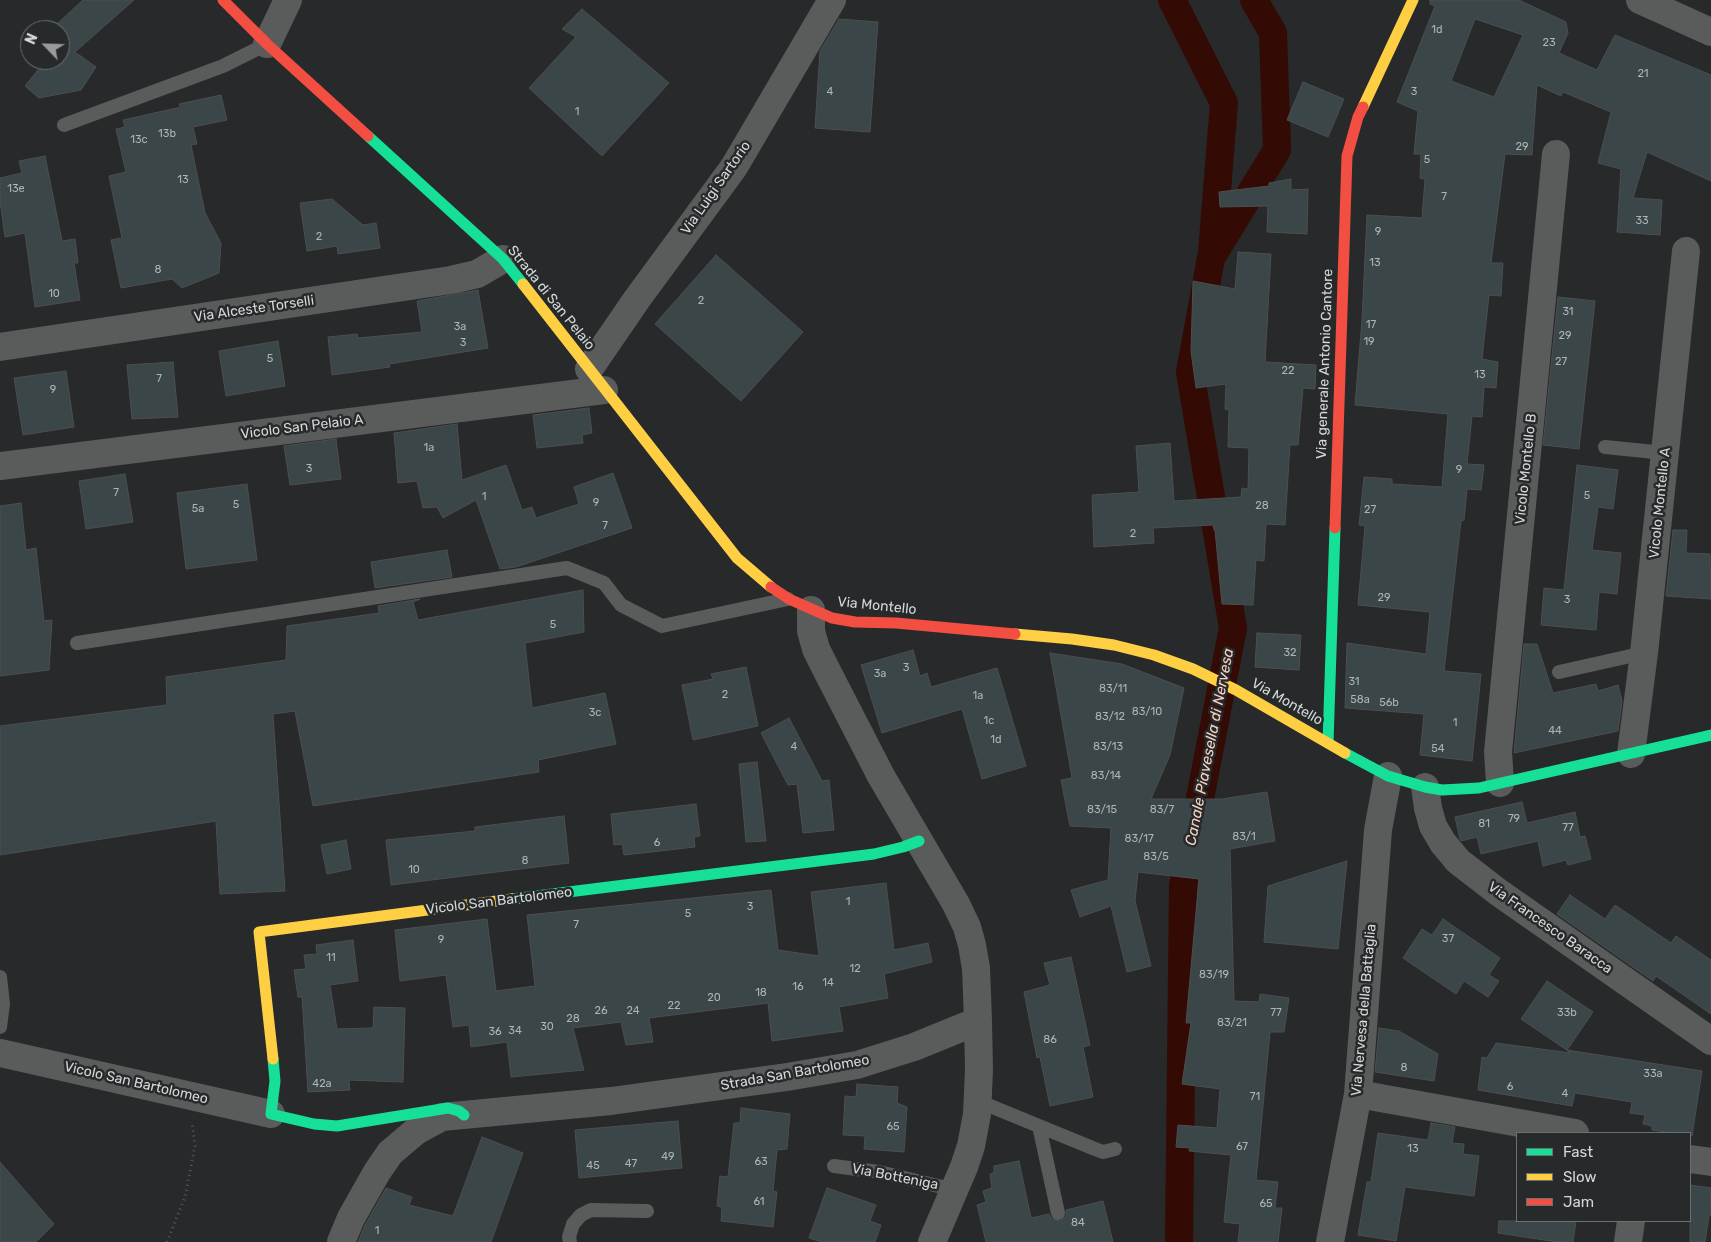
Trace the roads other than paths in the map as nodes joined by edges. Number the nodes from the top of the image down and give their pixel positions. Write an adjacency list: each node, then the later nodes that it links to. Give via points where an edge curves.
1 (223, 0): 7 (street, Strada di San Pelaio)
2 (288, 0): 7 (street)
3 (832, 0): 13 (street, Via Luigi Sartorio, via 734,167 637,299)
4 (1413, 0): 22 (street, Via generale Antonio Cantore, via 1358,117 1347,156)
5 (1640, 0): 6 (street)
6 (1711, 32)
7 (267, 44): 8 (lane, via 223,66); 11 (street, Strada di San Pelaio)
8 (64, 124)
9 (1556, 154): 25 (street, Vicolo Montello B, via 1498,752)
10 (1686, 251): 15 (street, Vicolo Montello A)
11 (503, 259): 12 (street, Via Alceste Torselli, via 477,274 451,280); 13 (street, Strada di San Pelaio)
12 (0, 347)
13 (596, 380): 16 (street, Vicolo San Pelaio A); 17 (street, Strada di San Pelaio, via 736,558 765,583)
14 (1605, 447): 15 (lane)
15 (1665, 453): 19 (street, Vicolo Montello A)
16 (0, 466)
17 (800, 605): 18 (lane, via 662,626 621,605 604,583 566,568); 22 (street, Via Montello, via 832,618 855,622 1089,641 1154,654 1248,696); 27 (street, via 816,649 881,776)
18 (77, 643)
19 (1644, 653): 20 (lane); 23 (street, Vicolo Montello A)
20 (1559, 672)
21 (1711, 736): 23 (street, Via Montello)
22 (1328, 743): 24 (street, Via Montello)
23 (1631, 754): 25 (street, Via Montello)
24 (1388, 776): 26 (street, Via Montello); 33 (street, Via Nervesa della Battaglia, via 1378,830)
25 (1500, 783): 26 (street, Via Montello, via 1464,789)
26 (1426, 787): 31 (street, Via Francesco Baracca, via 1433,826 1458,861)
27 (919, 841): 29 (street, via 956,904 972,945); 35 (street, Vicolo San Bartolomeo, via 874,854 260,932 275,1081)
28 (0, 977): 30 (lane, via 3,1004)
29 (978, 1020): 34 (street, Via Botteniga); 36 (street, Strada San Bartolomeo, via 914,1047 857,1065 611,1101)
30 (0, 1027)
31 (1711, 1041)
32 (0, 1053): 35 (street, Vicolo San Bartolomeo)
33 (1358, 1094): 38 (street); 50 (street, Via Nervesa della Battaglia)
34 (978, 1101): 37 (lane); 43 (street, Via Botteniga, via 970,1146)
35 (271, 1114): 36 (street, Vicolo San Bartolomeo, via 337,1126 448,1108 459,1110)
36 (464, 1115): 47 (street, Strada San Bartolomeo, via 442,1117 428,1123 390,1153 351,1218)
37 (1039, 1126): 39 (lane, via 1095,1150); 45 (lane)
38 (1569, 1132)
39 (1115, 1150)
40 (1691, 1159): 41 (street)
41 (1711, 1162)
42 (834, 1166): 43 (lane, Via Botteniga, via 879,1172)
43 (956, 1190): 49 (street, Via Botteniga)
44 (647, 1211): 48 (lane, via 591,1210 573,1224)
45 (1058, 1213)
46 (1631, 1222): 51 (street)
47 (341, 1242)
48 (570, 1242)
49 (932, 1242)
50 (1330, 1242)
51 (1628, 1242)

